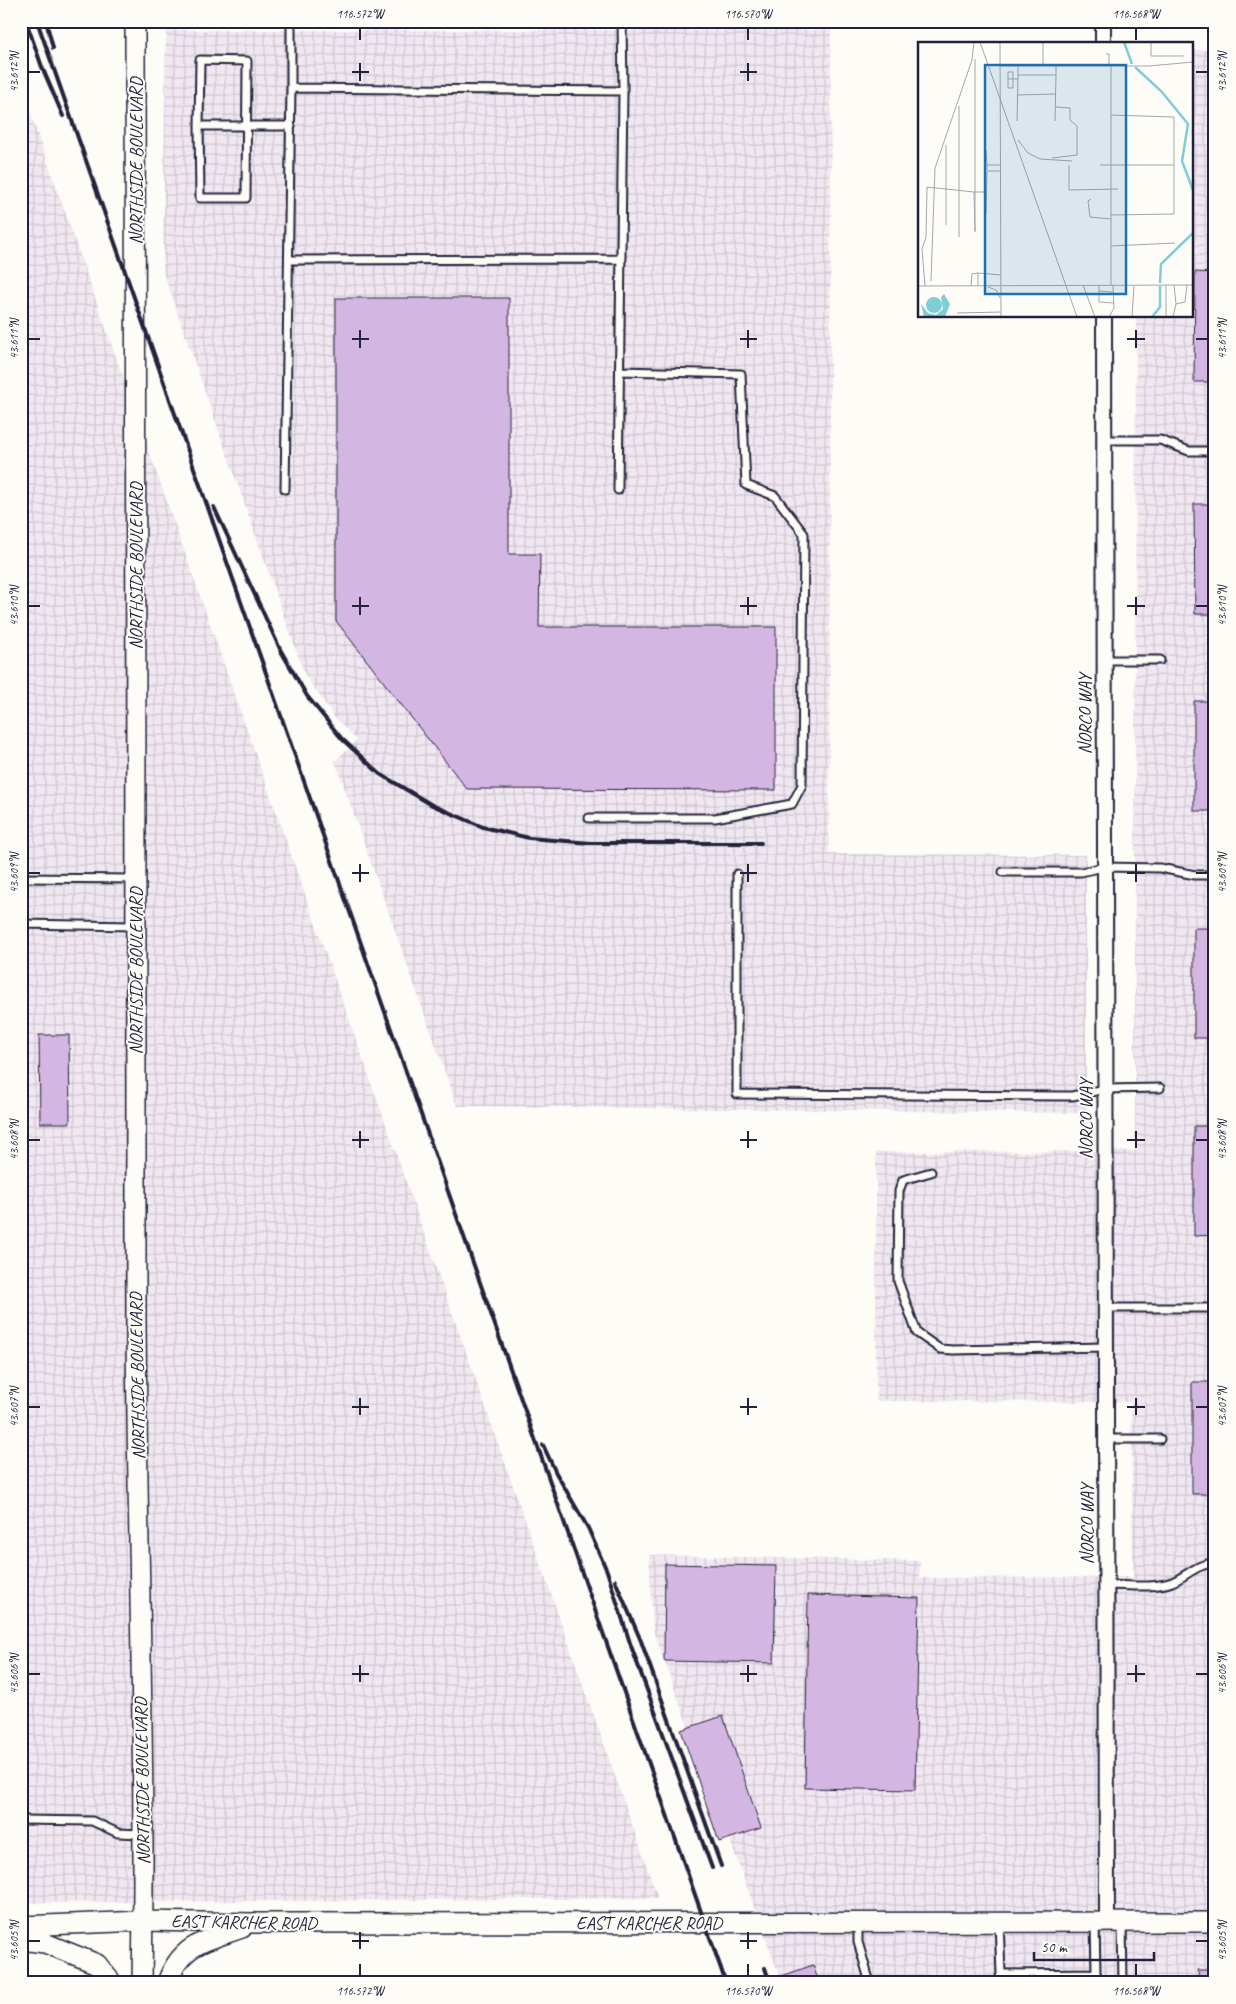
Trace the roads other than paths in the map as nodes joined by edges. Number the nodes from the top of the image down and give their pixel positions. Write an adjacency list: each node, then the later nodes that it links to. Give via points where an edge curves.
1 (135, 21): 27 (main road, NORTHSIDE BOULEVARD)
2 (291, 21): 6 (lane)
3 (622, 21): 7 (lane)
4 (1103, 21): 5 (street)
5 (1103, 42)
6 (292, 88): 7 (lane); 10 (lane)
7 (623, 91): 11 (lane)
8 (199, 126): 9 (lane); 9 (lane, via 200,60 248,61); 9 (lane, via 200,198 246,198)
9 (246, 126): 10 (lane)
10 (291, 126): 12 (lane)
11 (622, 259): 12 (lane); 14 (lane)
12 (289, 260): 17 (lane)
13 (1104, 318): 15 (street, NORCO WAY)
14 (620, 371): 18 (lane); 21 (lane, via 741,374 746,486 775,496 804,534 802,785 792,804 724,816)
15 (1104, 440): 16 (lane, via 1160,440 1189,450); 19 (street, NORCO WAY)
16 (1215, 451)
17 (285, 490)
18 (618, 490)
19 (1104, 660): 20 (lane); 22 (street, NORCO WAY)
20 (1160, 660)
21 (589, 818)
22 (1104, 868): 23 (lane, via 1081,872); 25 (lane, via 1160,868 1195,875); 31 (street, NORCO WAY)
23 (1002, 872)
24 (737, 874): 31 (lane, via 737,1094 1072,1096)
25 (1215, 875)
26 (21, 878): 27 (lane)
27 (136, 879): 29 (main road, NORTHSIDE BOULEVARD)
28 (21, 924): 29 (lane)
29 (136, 926): 41 (main road, NORTHSIDE BOULEVARD, via 136,1315)
30 (1160, 1088): 31 (lane)
31 (1105, 1089): 33 (street, NORCO WAY)
32 (931, 1172): 35 (lane, via 903,1180 899,1191 898,1281 917,1333 940,1349 953,1350)
33 (1106, 1308): 34 (lane); 35 (street, NORCO WAY)
34 (1215, 1308)
35 (1106, 1347): 36 (street, NORCO WAY)
36 (1106, 1439): 37 (lane); 39 (street, NORCO WAY)
37 (1160, 1439)
38 (1215, 1563): 39 (lane, via 1206,1563 1173,1582 1160,1585)
39 (1106, 1585): 45 (street, NORCO WAY)
40 (21, 1820): 41 (lane, via 92,1821 118,1833)
41 (143, 1834): 42 (main road, NORTHSIDE BOULEVARD)
42 (143, 1921): 47 (main road, EAST KARCHER ROAD); 48 (main road, EAST KARCHER ROAD); 53 (main road, NORTHSIDE BOULEVARD)
43 (858, 1922): 44 (main road, EAST KARCHER ROAD); 47 (main road, EAST KARCHER ROAD); 55 (lane, via 858,1942)
44 (999, 1922): 45 (main road, EAST KARCHER ROAD); 51 (lane)
45 (1108, 1922): 46 (main road, EAST KARCHER ROAD); 50 (lane); 58 (lane)
46 (1215, 1922)
47 (254, 1924): 54 (main road, via 194,1945 178,1959)
48 (21, 1926)
49 (21, 1940): 52 (main road, via 45,1943 97,1964)
50 (1096, 1973): 51 (lane); 57 (lane)
51 (1001, 1974): 56 (lane)
52 (112, 1983)
53 (142, 1983)
54 (167, 1983)
55 (870, 1983)
56 (998, 1983)
57 (1101, 1983)
58 (1123, 1983)

